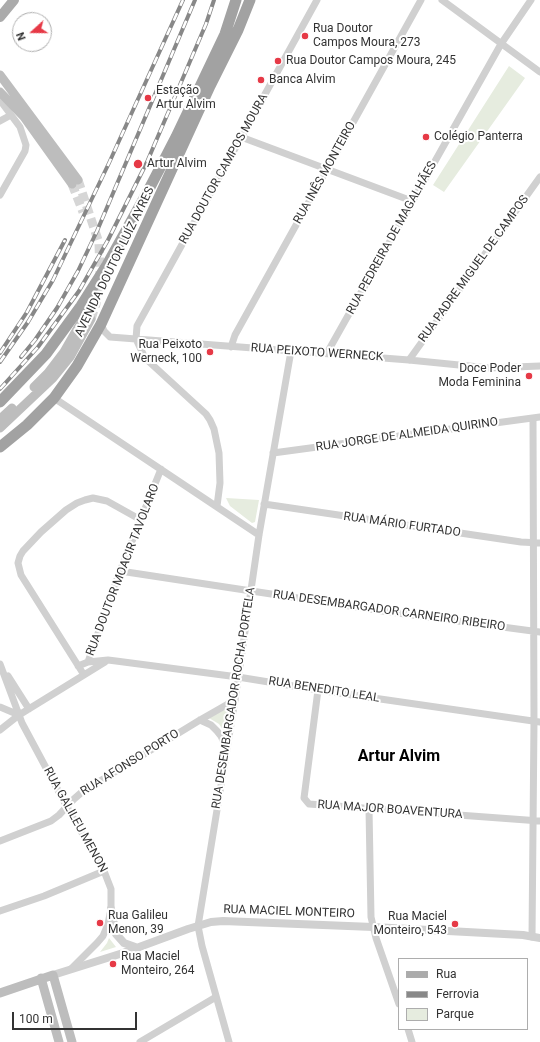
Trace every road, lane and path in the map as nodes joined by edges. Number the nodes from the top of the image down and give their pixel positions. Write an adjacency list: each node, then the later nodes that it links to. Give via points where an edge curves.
1 (14, 0): 8 (main road)
2 (236, 0): 29 (highway, AVENIDA DOUTOR LUÍZ AYRES, via 225,34 176,137 107,265 46,354)
3 (250, 0): 21 (highway, AVENIDA DOUTOR LUÍZ AYRES)
4 (317, 0): 16 (street, RUA DOUTOR CAMPOS MOURA)
5 (421, 0): 17 (street, RUA INÊS MONTEIRO)
6 (442, 0): 9 (street)
7 (531, 0): 9 (street, RUA PEDREIRA DE MAGALHÃES)
8 (0, 17)
9 (501, 44): 10 (street); 20 (street, RUA PEDREIRA DE MAGALHÃES)
10 (540, 72)
11 (0, 74): 12 (main road, via 75,182 24,117)
12 (0, 92)
13 (0, 100): 14 (street)
14 (11, 115): 15 (street); 19 (street, via 20,127 26,145)
15 (0, 121)
16 (240, 137): 17 (street); 22 (street, RUA DOUTOR CAMPOS MOURA, via 137,326)
17 (327, 170): 20 (street); 23 (street, RUA INÊS MONTEIRO, via 235,335)
18 (540, 177): 26 (street, RUA PADRE MIGUEL DE CAMPOS)
19 (0, 195)
20 (412, 201): 25 (street, RUA PEDREIRA DE MAGALHÃES)
21 (101, 324): 22 (street, RUA PEIXOTO WERNECK, via 110,337); 28 (highway, AVENIDA DOUTOR LUÍZ AYRES, via 77,366)
22 (136, 339): 23 (street, RUA PEIXOTO WERNECK); 37 (street, via 145,358 210,420 219,453 220,483)
23 (231, 347): 24 (street, RUA PEIXOTO WERNECK)
24 (291, 351): 25 (street, RUA PEIXOTO WERNECK); 34 (street, RUA DESEMBARGADOR ROCHA PORTELA)
25 (327, 353): 26 (street, RUA PEIXOTO WERNECK)
26 (409, 360): 27 (street, RUA PEIXOTO WERNECK, via 489,368)
27 (540, 366)
28 (54, 398): 33 (highway, AVENIDA DOUTOR LUÍZ AYRES, via 27,425); 35 (street, RUA DOUTOR MOACIR TAVOLARO)
29 (0, 402)
30 (536, 417): 34 (street, RUA JORGE DE ALMEIDA QUIRINO); 40 (street)
31 (0, 419): 32 (main road, via 48,373 87,318 70,357 53,378)
32 (0, 428)
33 (0, 446)
34 (274, 453): 36 (street, RUA DESEMBARGADOR ROCHA PORTELA)
35 (161, 469): 37 (street, RUA DOUTOR MOACIR TAVOLARO); 38 (street, RUA DOUTOR MOACIR TAVOLARO)
36 (264, 504): 39 (street, RUA DESEMBARGADOR ROCHA PORTELA); 40 (street, RUA MÁRIO FURTADO)
37 (217, 506): 39 (street, RUA DOUTOR MOACIR TAVOLARO)
38 (141, 520): 41 (street, RUA DOUTOR MOACIR TAVOLARO); 47 (street, via 107,501 93,498 85,500 66,510 41,532 20,556 18,562 21,575)
39 (259, 535): 42 (street, RUA DESEMBARGADOR ROCHA PORTELA)
40 (536, 543): 43 (street)
41 (120, 571): 42 (street, RUA DESEMBARGADOR CARNEIRO RIBEIRO); 45 (street, RUA DOUTOR MOACIR TAVOLARO)
42 (251, 590): 43 (street, RUA DESEMBARGADOR CARNEIRO RIBEIRO); 49 (street, RUA DESEMBARGADOR ROCHA PORTELA)
43 (537, 632): 56 (street)
44 (108, 660): 45 (street, RUA BENEDITO LEAL); 48 (street); 49 (street, RUA BENEDITO LEAL)
45 (88, 662): 47 (street, RUA DOUTOR MOACIR TAVOLARO)
46 (0, 664): 53 (street, RUA GALILEU MENON); 54 (street, RUA GALILEU MENON)
47 (78, 666): 48 (street)
48 (84, 675): 53 (street)
49 (238, 677): 50 (street, RUA BENEDITO LEAL); 51 (street, RUA DESEMBARGADOR ROCHA PORTELA)
50 (318, 690): 56 (street, RUA BENEDITO LEAL); 60 (street, RUA MAJOR BOAVENTURA, via 304,798 309,804)
51 (235, 700): 55 (street, RUA AFONSO PORTO); 58 (street, RUA DESEMBARGADOR ROCHA PORTELA)
52 (0, 708): 54 (street)
53 (29, 708): 54 (street)
54 (19, 715): 57 (street); 59 (street, RUA GALILEU MENON)
55 (200, 720): 58 (street, via 217,731); 59 (street, RUA AFONSO PORTO, via 82,792)
56 (537, 721): 61 (street)
57 (0, 730)
58 (226, 747): 66 (street, RUA DESEMBARGADOR ROCHA PORTELA)
59 (67, 807): 62 (street, RUA AFONSO PORTO, via 51,822); 63 (street, RUA GALILEU MENON)
60 (369, 809): 61 (street, RUA MAJOR BOAVENTURA); 67 (street)
61 (537, 821): 68 (street)
62 (0, 841)
63 (104, 871): 64 (street, RUA GALILEU MENON, via 111,888); 65 (street)
64 (111, 909): 69 (street, via 116,934 124,943); 70 (street, RUA GALILEU MENON, via 103,936)
65 (0, 911)
66 (198, 926): 67 (street, RUA MACIEL MONTEIRO, via 223,921); 69 (street, RUA MACIEL MONTEIRO); 74 (street, RUA DESEMBARGADOR ROCHA PORTELA)
67 (373, 927): 68 (street, RUA MACIEL MONTEIRO); 75 (street)
68 (536, 937)
69 (138, 948): 70 (street, RUA MACIEL MONTEIRO)
70 (70, 970): 71 (street, RUA MACIEL MONTEIRO)
71 (53, 975): 72 (main road, RUA MACIEL MONTEIRO); 78 (main road)
72 (41, 978): 73 (main road, RUA MACIEL MONTEIRO); 77 (main road)
73 (0, 993)
74 (216, 997): 79 (street); 80 (street, RUA DESEMBARGADOR ROCHA PORTELA)
75 (398, 1001)
76 (408, 1030): 81 (street)
77 (59, 1042)
78 (72, 1042)
79 (140, 1042)
80 (229, 1042)
81 (412, 1042)

